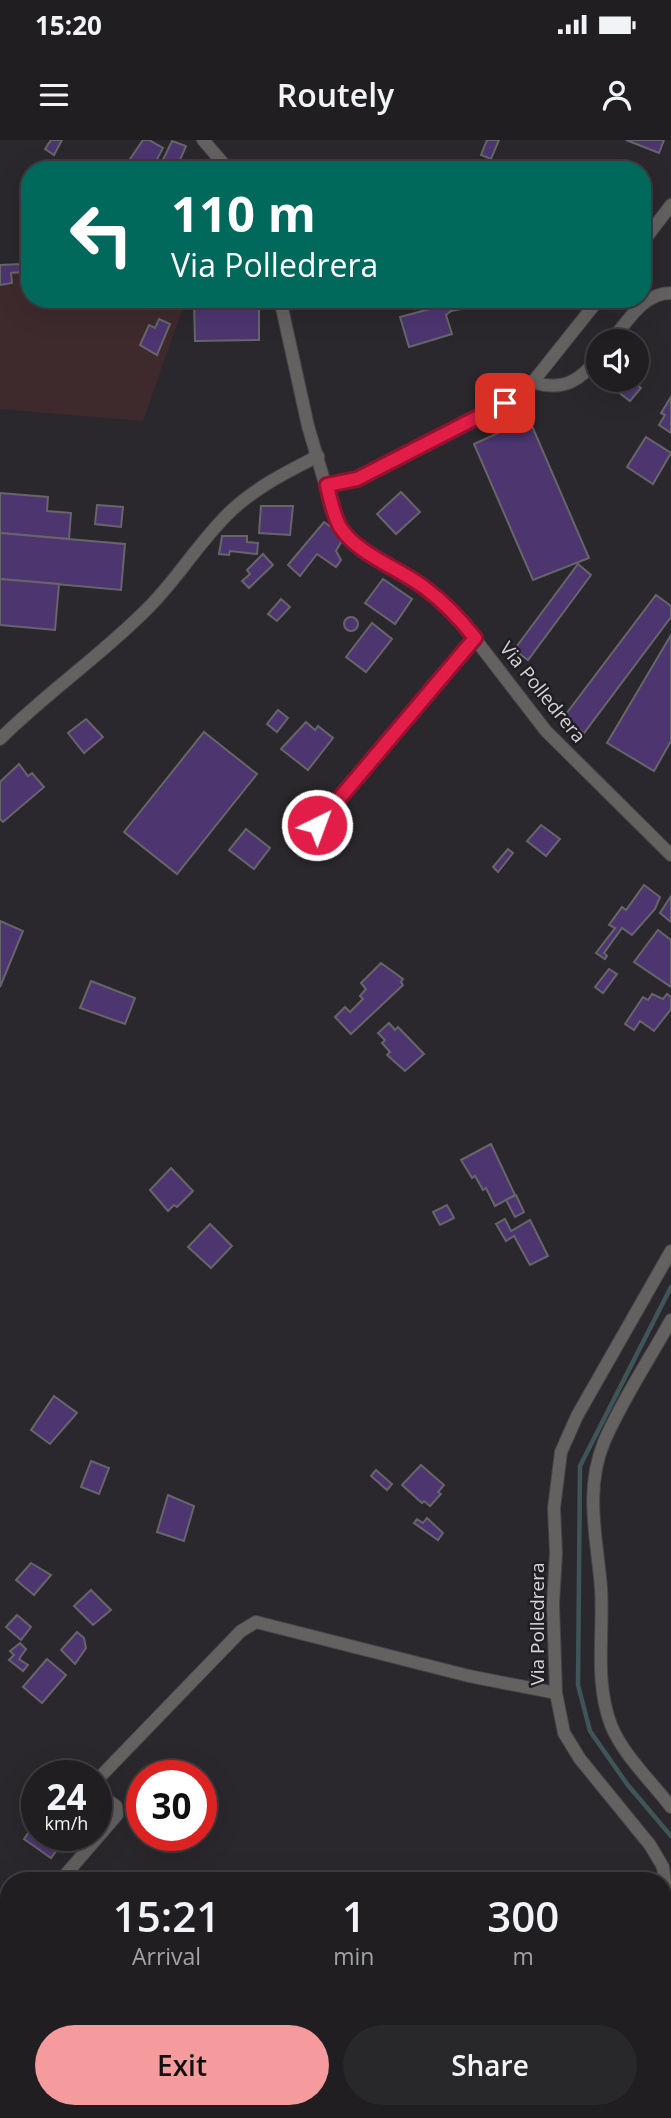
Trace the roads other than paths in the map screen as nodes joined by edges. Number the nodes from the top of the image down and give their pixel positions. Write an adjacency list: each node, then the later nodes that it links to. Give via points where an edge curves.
1 (203, 140): 2 (street)
2 (221, 161)
3 (671, 205): 4 (street)
4 (651, 231)
5 (671, 293): 6 (street)
6 (651, 298)
7 (282, 308): 13 (street, Via Polledrera)
8 (592, 308): 12 (street)
9 (641, 308): 10 (street)
10 (622, 329)
11 (586, 370): 12 (street, via 574,383 551,387)
12 (535, 383): 14 (street, via 524,393 357,479)
13 (318, 456): 14 (street, Via Polledrera); 16 (street, via 267,482 231,511 153,603)
14 (327, 485): 15 (street, Via Polledrera, via 341,528 357,545 425,587)
15 (475, 638): 17 (street); 18 (street, Via Polledrera, via 546,731)
16 (0, 739)
17 (317, 825)
18 (671, 855)
19 (671, 1251): 21 (street, Via Polledrera, via 561,1452 554,1507)
20 (671, 1320): 24 (street, via 604,1442 591,1521 601,1590 600,1656 606,1708 612,1728)
21 (556, 1693): 22 (street, via 256,1622); 28 (street, Via Polledrera, via 564,1733 650,1845)
22 (112, 1765)
23 (112, 1803): 25 (street, via 117,1815)
24 (671, 1807)
25 (112, 1821)
26 (86, 1851): 27 (street)
27 (68, 1872)
28 (664, 1872)

